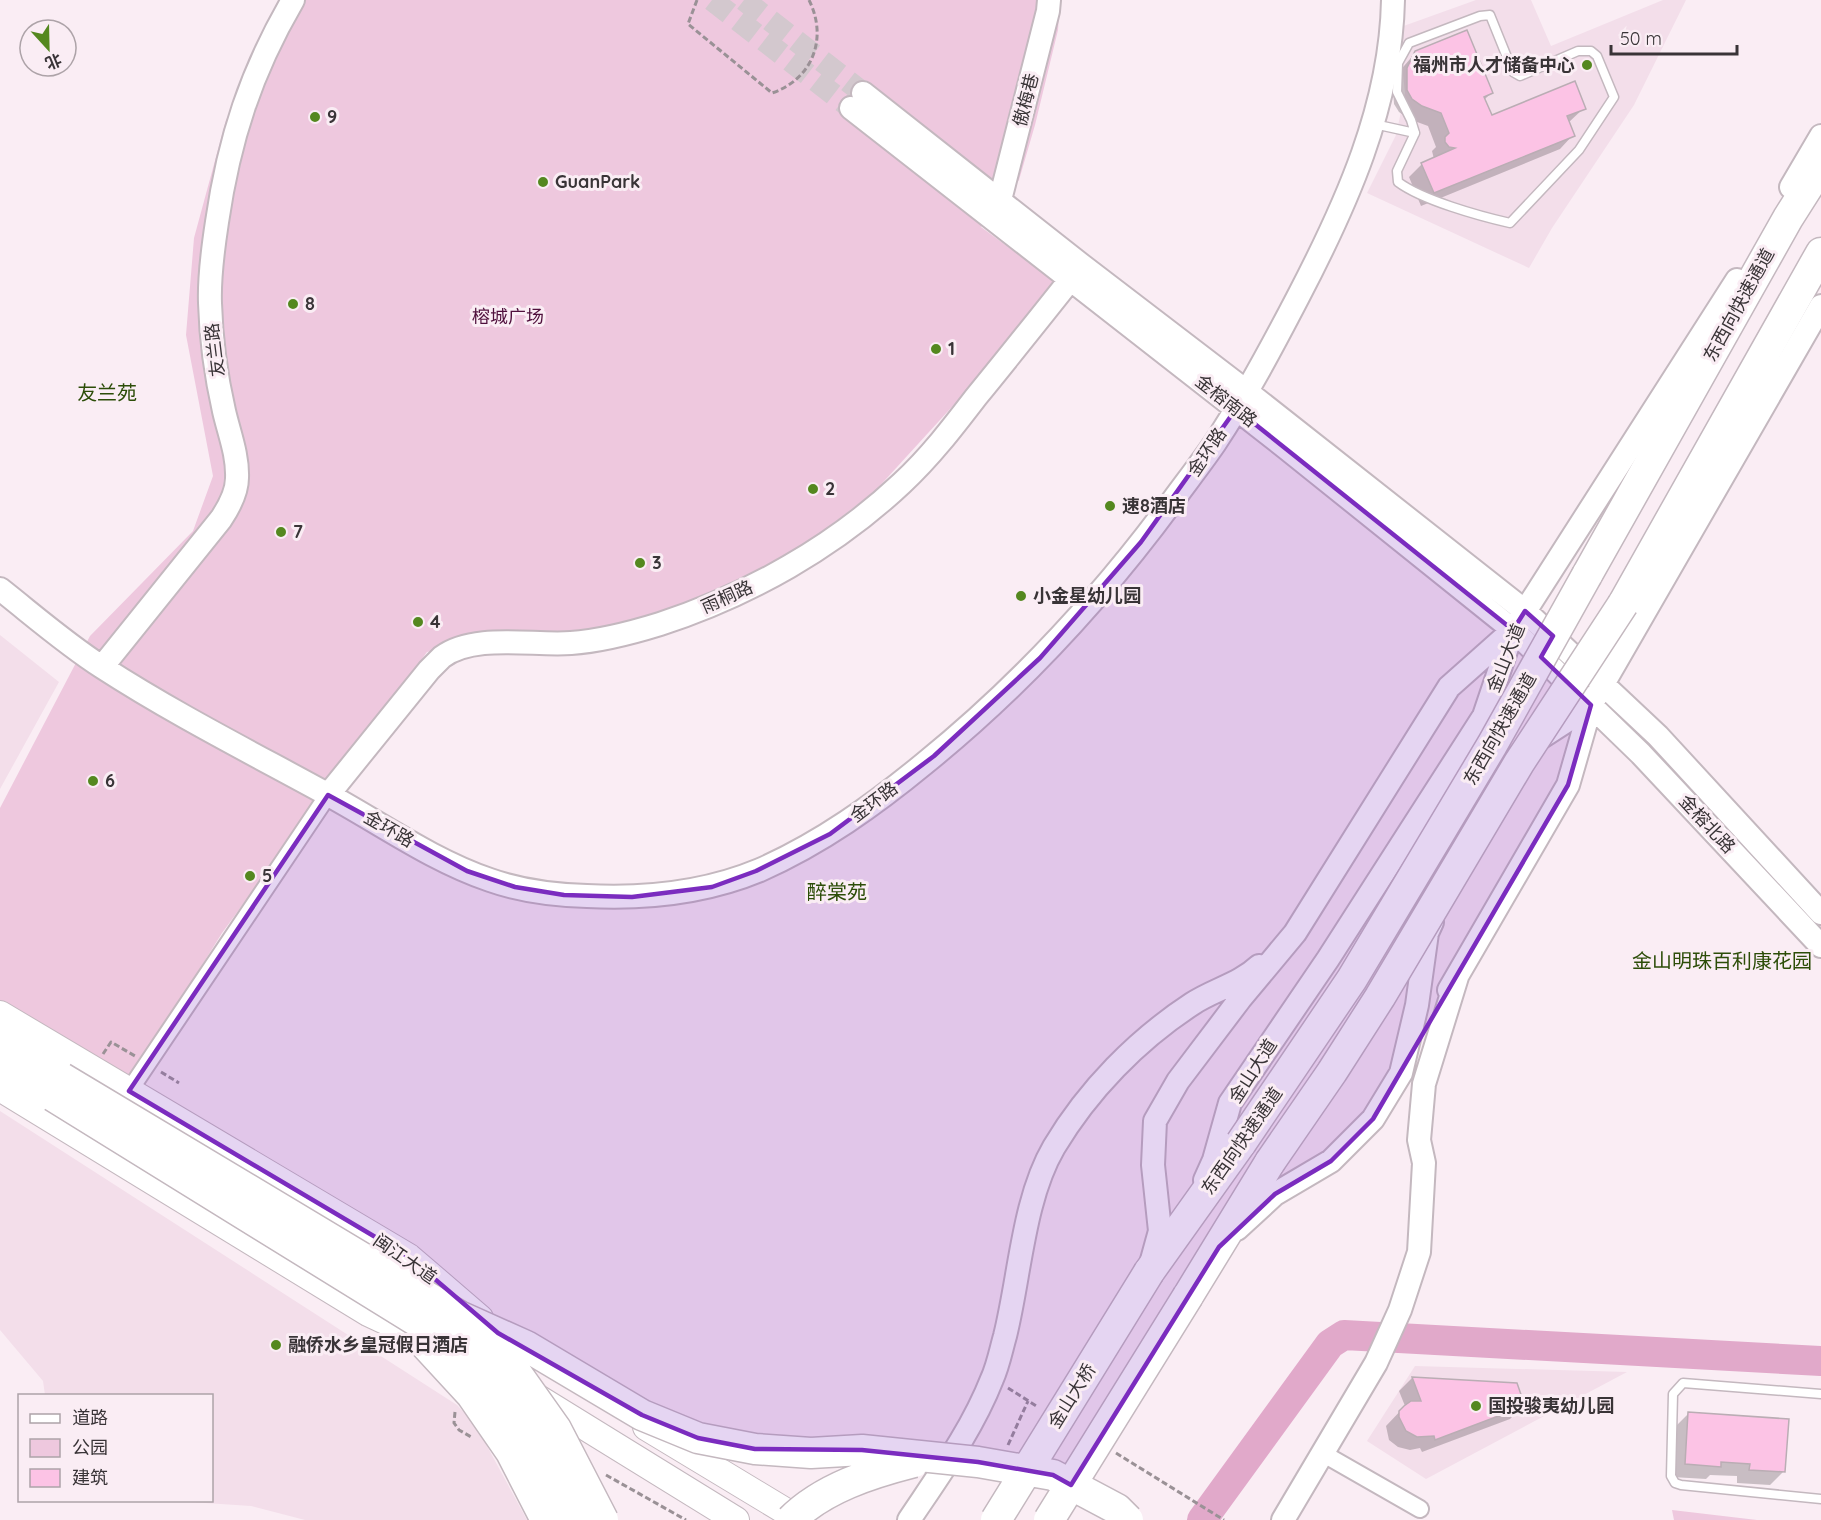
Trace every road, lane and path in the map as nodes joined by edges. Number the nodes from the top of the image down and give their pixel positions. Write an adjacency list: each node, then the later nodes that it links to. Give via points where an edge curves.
1 (293, 0): 17 (main road, 友兰路, via 238,120 225,168 212,257 212,331 220,392 237,466 237,487 221,519)
2 (697, 0): 3 (path, via 688,24 772,93 785,89 802,75 814,56 818,35 816,13)
3 (809, 0)
4 (1049, 0): 10 (main road, 傲梅巷)
5 (1393, 0): 6 (main road, 金环路, via 1386,73)
6 (1373, 124): 7 (lane); 14 (main road, 金环路, via 1324,245)
7 (1414, 133): 7 (lane, via 1397,171 1398,182 1411,191 1509,223 1579,150 1614,97 1597,56 1591,51 1578,51 1520,76 1513,72 1490,15 1480,16 1409,43 1403,52 1398,63 1397,92)
8 (1821, 136): 16 (main road, 金山大道, via 1721,306)
9 (1821, 166): 32 (highway, 东西向快速通道, bridge, via 1474,775 1352,979)
10 (1000, 200): 12 (main road, 金榕南路, via 857,101); 14 (main road, 金榕南路)
11 (1821, 253): 33 (highway, 东西向快速通道, bridge, via 1623,604 1519,763 1380,997 1270,1162)
12 (1071, 280): 14 (main road, 金榕南路); 20 (main road, 雨桐路, via 930,454 886,497 822,545 748,588 643,629 592,641 483,643 443,657)
13 (1821, 306): 18 (main road)
14 (1241, 400): 16 (main road, 金榕南路); 20 (main road, 金环路, via 1214,444 1118,572 1011,687 957,737 862,812 810,846 756,871 712,887 667,894 606,897 538,892 489,880 439,858)
15 (0, 589): 17 (main road, 金环路)
16 (1519, 621): 18 (main road, 金榕南路); 19 (main road, 金榕南路); 22 (main road, via 1449,687); 32 (main road, 金山大道, via 1484,716 1328,959 1230,1102 1214,1160)
17 (102, 667): 20 (main road, 金环路)
18 (1604, 683): 19 (main road); 21 (main road, 金榕北路)
19 (1592, 705): 23 (main road, 金榕北路); 24 (main road, via 1568,784); 28 (main road, via 1521,750 1456,858 1427,933 1417,1005)
20 (328, 795): 31 (street)
21 (1821, 913)
22 (1295, 933): 34 (main road, via 1178,1081 1155,1121 1153,1165 1160,1231); 49 (main road, via 1250,975 1203,997 1169,1019 1118,1064 1053,1148 1028,1221 1006,1334 993,1378 950,1458)
23 (1821, 946)
24 (1457, 977): 28 (main road); 38 (main road, via 1424,1084 1419,1140 1424,1163 1419,1252 1400,1310 1376,1363)
25 (0, 1014): 31 (main road, 闽江大道)
26 (0, 1039): 29 (highway)
27 (0, 1065): 29 (highway)
28 (1401, 1072): 33 (main road, via 1373,1119 1331,1161 1275,1194)
29 (57, 1086): 35 (highway, bridge); 36 (highway, bridge)
30 (0, 1088): 46 (main road, via 368,1313 499,1374)
31 (129, 1091): 48 (main road, 闽江大道, via 409,1257 514,1347)
32 (1189, 1216): 34 (highway, 东西向快速通道)
33 (1219, 1247): 51 (highway, 东西向快速通道, bridge)
34 (1149, 1272): 50 (highway, 金山大桥, bridge)
35 (386, 1301): 43 (highway, bridge, via 471,1394 511,1452); 44 (highway, bridge, via 446,1340 492,1381 534,1438)
36 (459, 1316): 39 (highway, bridge, via 526,1346 642,1415 698,1438 755,1449 811,1453 862,1450); 45 (highway, bridge, via 510,1364 556,1429)
37 (1821, 1394): 41 (lane, via 1683,1383 1673,1394 1671,1476 1681,1485)
38 (1322, 1453): 42 (street); 54 (main road)
39 (928, 1458): 47 (highway, bridge, via 872,1473 806,1504); 52 (highway, bridge, via 978,1462 1053,1476 1117,1509)
40 (1149, 1474): 53 (path)
41 (1821, 1499)
42 (1420, 1509)
43 (546, 1520)
44 (577, 1520)
45 (603, 1520)
46 (736, 1520)
47 (791, 1520)
48 (800, 1520)
49 (909, 1520)
50 (996, 1520)
51 (1049, 1520)
52 (1128, 1520)
53 (1224, 1520)
54 (1283, 1520)

